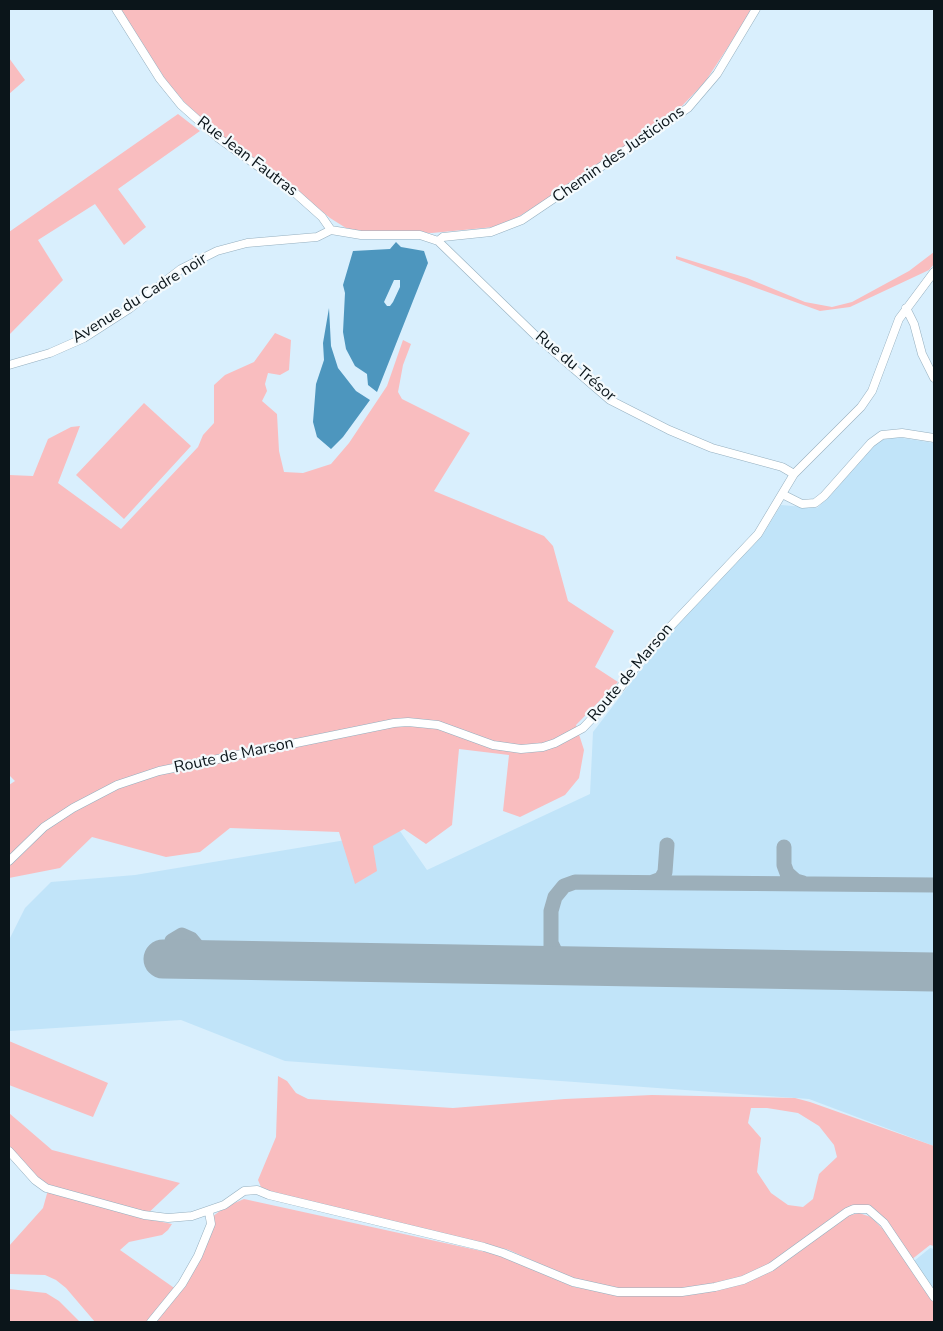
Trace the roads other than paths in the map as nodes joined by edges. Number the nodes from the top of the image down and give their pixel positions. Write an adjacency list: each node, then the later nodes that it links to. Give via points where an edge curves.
1 (116, 9): 3 (street, Rue Jean Fautras, via 160,79 182,104 216,137 294,192 322,217)
2 (756, 9): 4 (street, Chemin des Justicions, via 718,74 688,108 522,220 491,232 456,235)
3 (331, 230): 4 (street, via 360,235 420,236); 7 (street, Avenue du Cadre noir, via 317,236 247,243 217,251 181,269 84,338 50,353)
4 (438, 241): 10 (street, Rue du Trésor, via 536,336 610,400 697,442 782,467)
5 (934, 272): 6 (street, Route de Marson)
6 (906, 308): 8 (street); 10 (street, Route de Marson, via 872,392)
7 (9, 365)
8 (934, 378)
9 (934, 438): 11 (street, via 902,433 882,436 871,442 815,503 802,504)
10 (794, 474): 11 (street, Route de Marson)
11 (782, 494): 12 (street, Route de Marson, via 758,534 651,647 600,712 566,739 543,747 506,748 438,725 394,723 159,771 126,781 73,808 44,827)
12 (9, 860)
13 (9, 1151): 14 (street, via 46,1188 155,1217 179,1218)
14 (209, 1212): 15 (street, via 234,1200 244,1191 257,1190 269,1196 503,1253 559,1277 595,1288 682,1292 757,1275 847,1212 868,1209 884,1223); 16 (street, via 211,1224 198,1256 182,1284)
15 (934, 1297)
16 (151, 1322)

